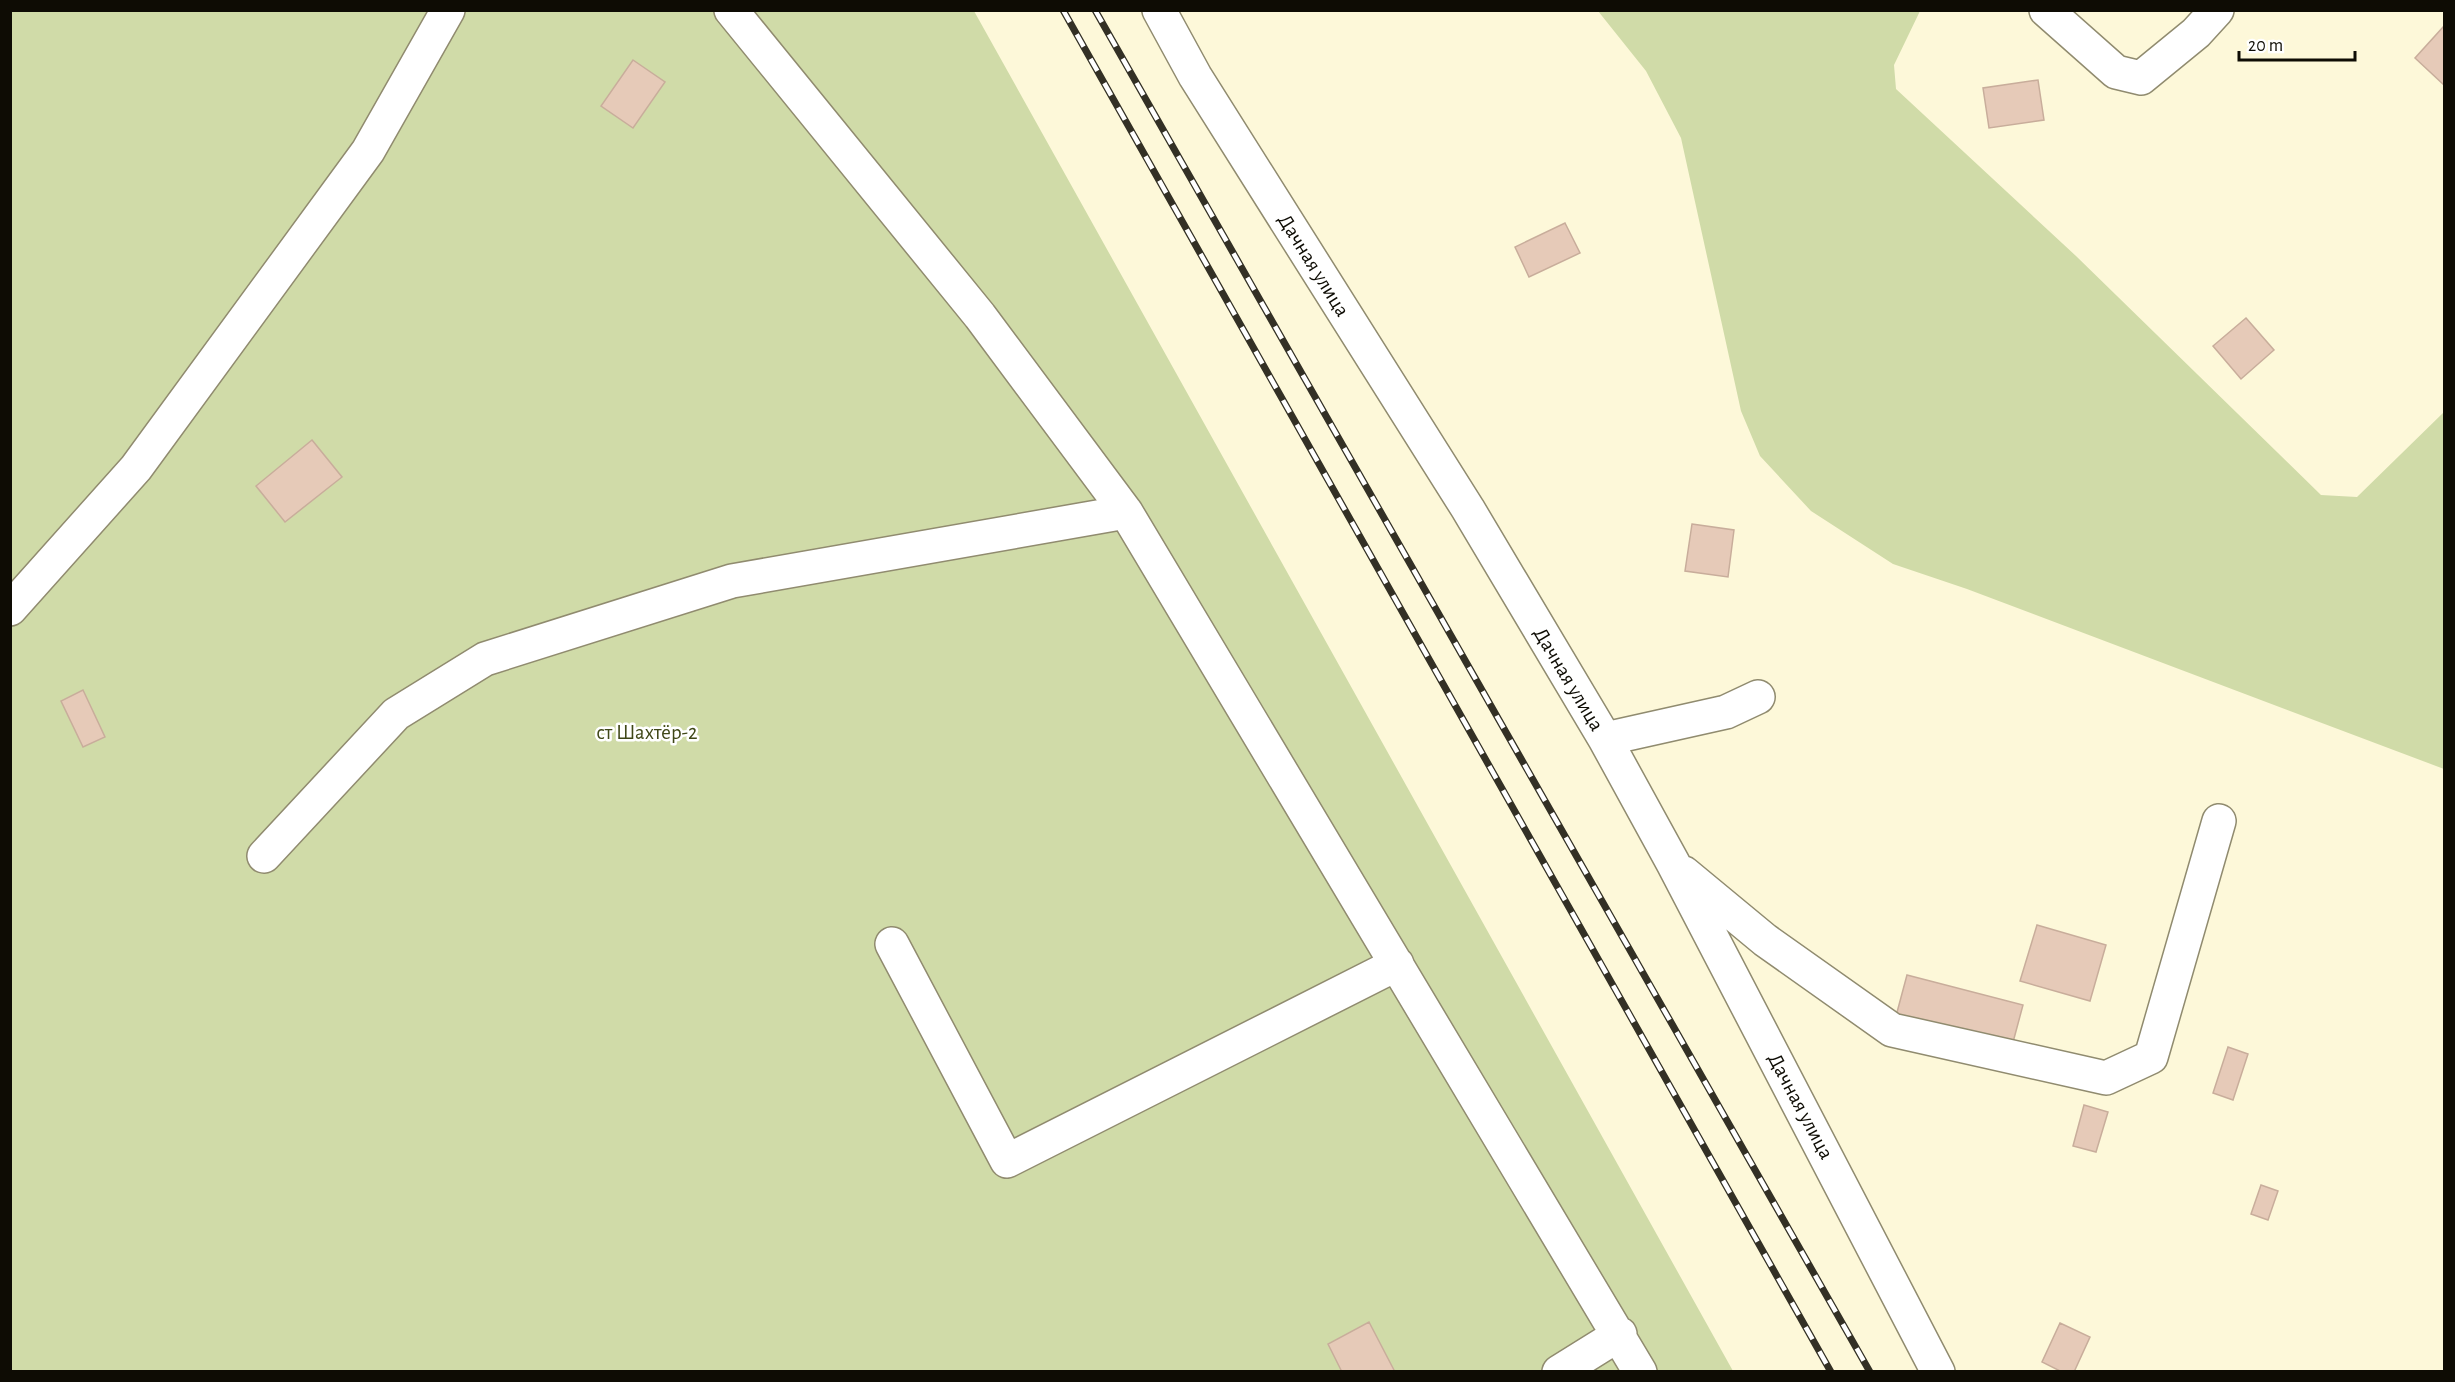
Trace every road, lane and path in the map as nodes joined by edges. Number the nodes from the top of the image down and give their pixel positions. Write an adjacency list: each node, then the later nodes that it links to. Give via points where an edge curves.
1 (448, 10): 7 (street, via 368,152 136,468)
2 (731, 10): 6 (street, via 980,316)
3 (1159, 10): 9 (street, Дачная улица, via 1195,76 1468,509)
4 (2046, 10): 5 (street, via 2116,72 2141,78 2196,33)
5 (2217, 10)
6 (1126, 512): 11 (street, via 732,581 485,658 396,714); 14 (street)
7 (10, 609)
8 (1758, 697): 9 (street, via 1726,712)
9 (1605, 739): 12 (street, Дачная улица)
10 (2219, 821): 12 (street, via 2151,1057 2106,1078 1892,1030 1765,940)
11 (264, 856)
12 (1673, 863): 18 (street, Дачная улица)
13 (892, 945): 14 (street, via 1007,1161)
14 (1397, 964): 15 (street)
15 (1620, 1334): 16 (street); 17 (street)
16 (1559, 1371)
17 (1640, 1371)
18 (1938, 1371)

